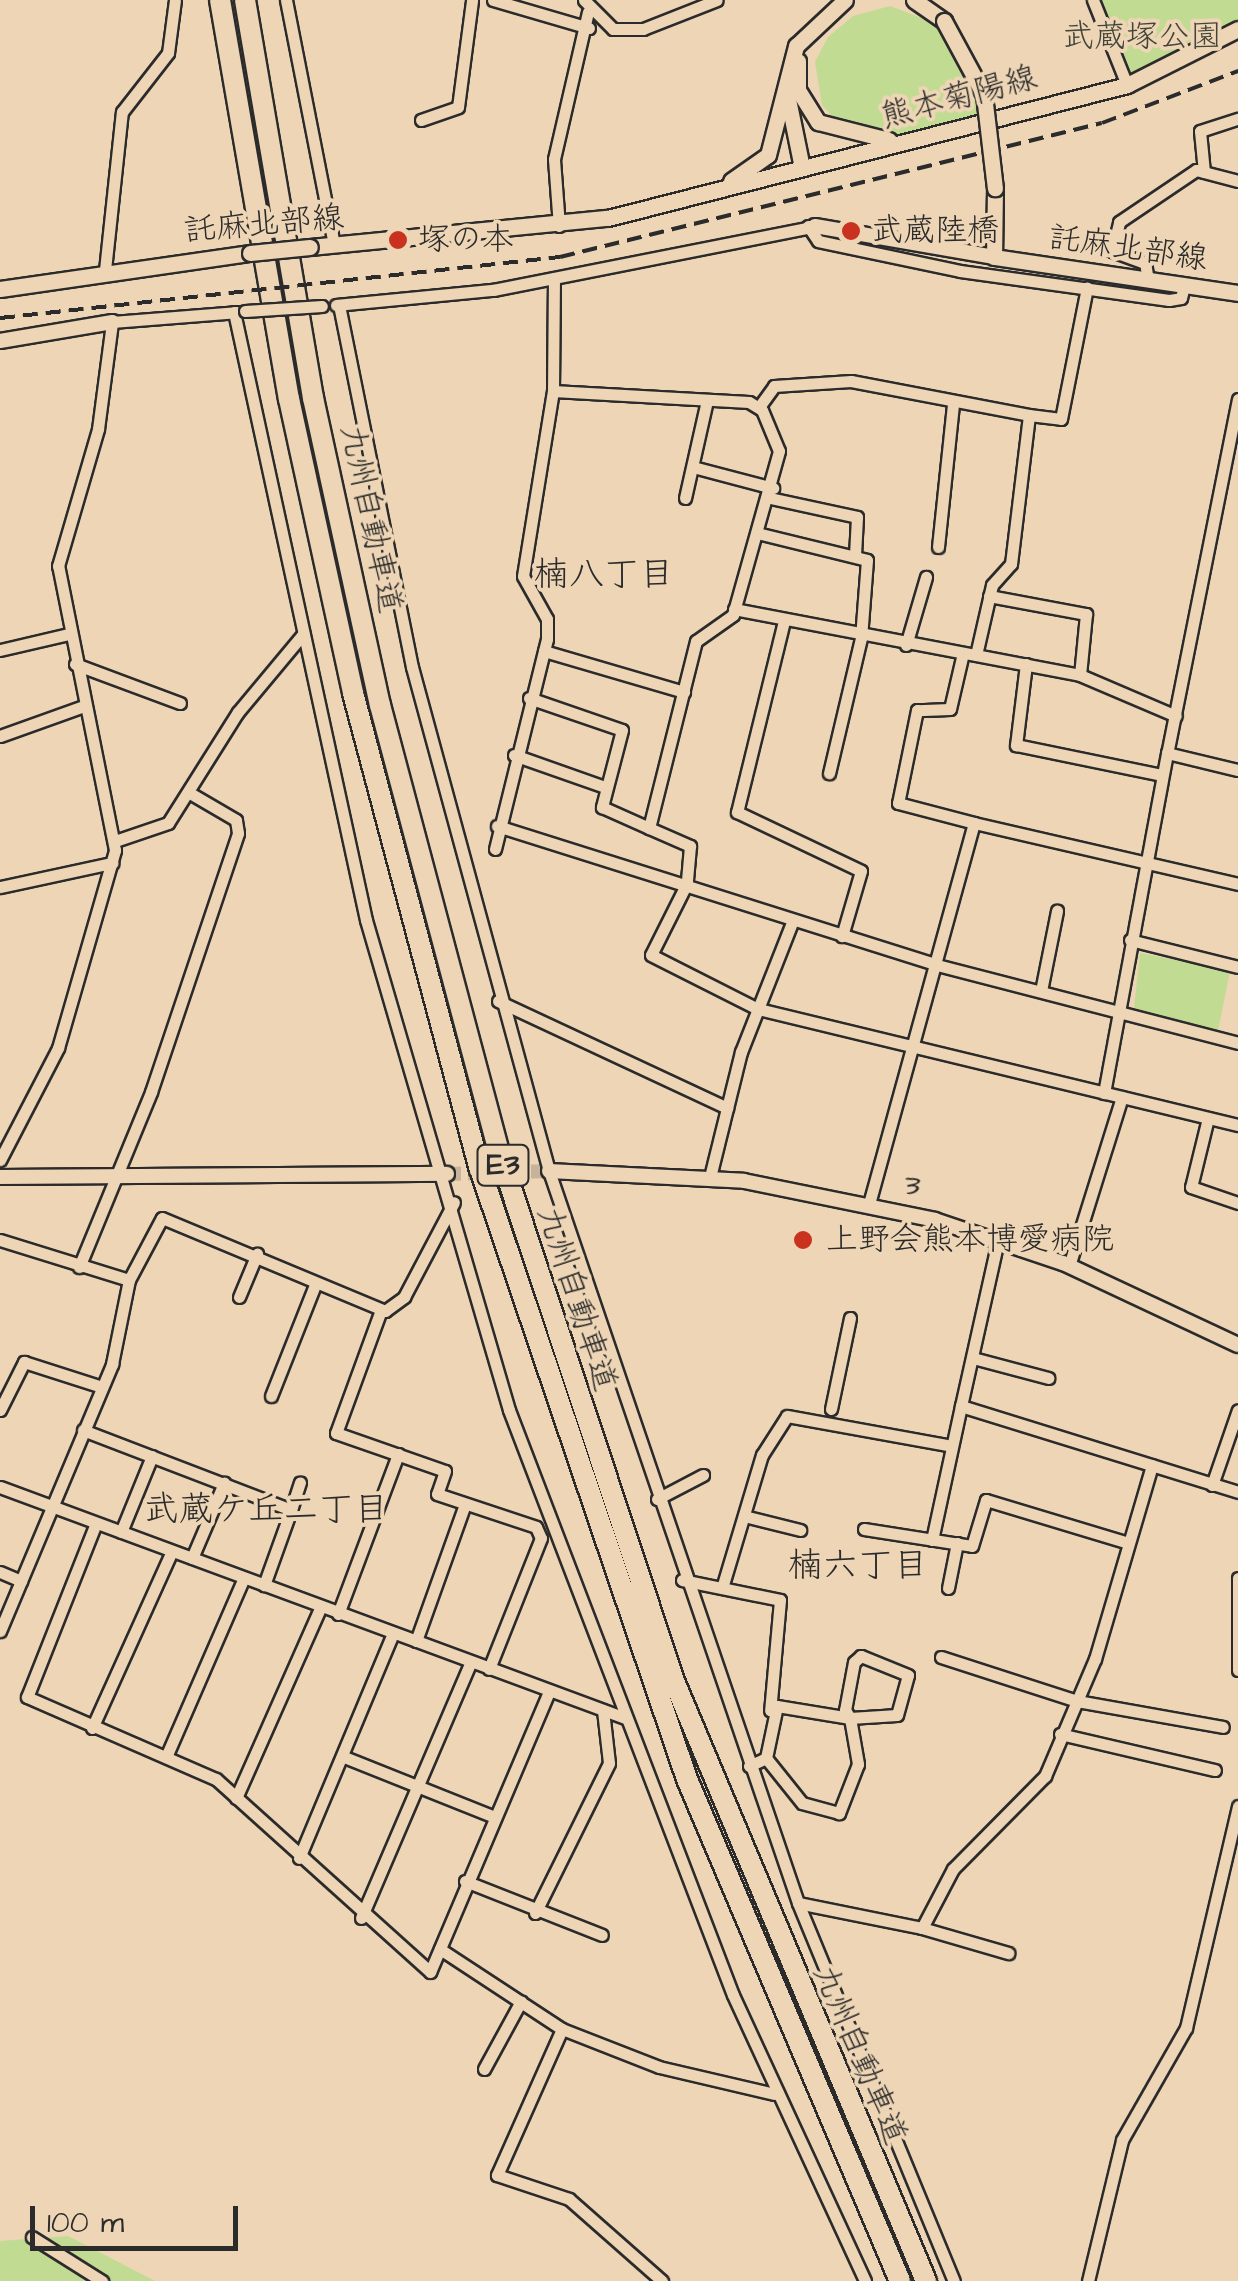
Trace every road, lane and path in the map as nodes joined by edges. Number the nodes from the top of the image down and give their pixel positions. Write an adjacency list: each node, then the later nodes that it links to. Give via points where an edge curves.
1 (175, 0): 28 (street, via 168,52 122,112)
2 (220, 0): 211 (highway, 九州自動車道 / E3, via 289,399 353,693 480,1169 687,1779)
3 (245, 0): 212 (highway, 九州自動車道 / E3, via 313,398 376,686 500,1156 674,1681)
4 (286, 0): 26 (street)
5 (472, 0): 18 (street, via 458,107)
6 (493, 0): 12 (street)
7 (718, 0): 11 (street, via 643,30 613,29)
8 (845, 0): 13 (main road, 託麻北部線)
9 (914, 0): 27 (main road, bridge, via 944,22 984,96)
10 (1093, 0): 16 (street)
11 (586, 6): 12 (street)
12 (589, 28): 24 (street, via 554,159)
13 (809, 28): 15 (main road, 託麻北部線); 19 (main road, via 796,72 810,114 833,131)
14 (1238, 29): 16 (main road, 熊本菊陽線)
15 (789, 64): 20 (main road); 23 (main road, 託麻北部線, via 768,155)
16 (1127, 85): 19 (main road, 熊本菊陽線)
17 (1238, 118): 21 (street, via 1200,131)
18 (422, 120)
19 (902, 142): 20 (main road, 熊本菊陽線)
20 (802, 168): 23 (main road, 託麻北部線)
21 (1204, 172): 22 (street); 30 (street, via 1174,178 1111,234 1112,250 1145,263)
22 (1238, 181)
23 (710, 192): 24 (main road, 託麻北部線)
24 (559, 226): 26 (main road, 託麻北部線)
25 (812, 226): 27 (street); 29 (street); 32 (street, via 818,241)
26 (334, 245): 28 (main road, 託麻北部線, bridge)
27 (994, 256): 30 (main road, 託麻北部線)
28 (105, 270): 33 (main road, 託麻北部線)
29 (554, 278): 35 (street); 39 (street)
30 (1148, 281): 31 (main road, 託麻北部線)
31 (1184, 286): 32 (street, via 1168,300); 34 (main road, 託麻北部線)
32 (1087, 288): 44 (street, via 1060,419)
33 (0, 289)
34 (1238, 292)
35 (339, 305): 36 (street, bridge); 95 (street, via 408,648)
36 (240, 312): 37 (street); 56 (street)
37 (112, 322): 38 (street); 55 (street, via 98,429 58,566)
38 (0, 341)
39 (552, 391): 41 (street); 60 (street, via 523,576 547,619)
40 (1238, 399): 69 (street)
41 (707, 400): 43 (street); 45 (street)
42 (953, 405): 43 (street, via 920,401 902,385 852,380 774,386); 44 (street); 49 (street)
43 (759, 407): 46 (street, via 779,451)
44 (1029, 415): 52 (street, via 1010,564)
45 (694, 467): 46 (street); 47 (street)
46 (771, 493): 48 (street); 50 (street, via 857,517)
47 (686, 498)
48 (757, 533): 50 (street); 53 (street)
49 (938, 547)
50 (855, 554): 57 (street, via 868,563)
51 (926, 578): 58 (street)
52 (989, 596): 61 (street); 64 (street, via 1086,614)
53 (734, 609): 54 (street); 65 (street, via 696,641)
54 (784, 621): 57 (street); 90 (street, via 737,812 860,872)
55 (70, 634): 59 (street); 62 (street)
56 (303, 634): 77 (street, via 238,712); 107 (street, via 366,920)
57 (861, 638): 58 (street); 74 (street)
58 (906, 645): 61 (street)
59 (0, 650)
60 (544, 651): 65 (street); 66 (street)
61 (969, 654): 63 (street); 78 (street, via 950,709 917,710 898,803)
62 (75, 664): 67 (street); 68 (street)
63 (1026, 664): 64 (street); 75 (street, via 1016,745)
64 (1080, 675): 69 (street)
65 (684, 692): 80 (street)
66 (530, 698): 72 (street); 76 (street, via 622,730)
67 (180, 704)
68 (84, 706): 70 (street); 81 (street)
69 (1176, 716): 71 (street)
70 (0, 736)
71 (1167, 753): 73 (street); 75 (street)
72 (514, 756): 76 (street); 79 (street)
73 (1238, 770)
74 (830, 774)
75 (1162, 775): 83 (street)
76 (606, 787): 80 (street, via 606,814)
77 (193, 795): 81 (street, via 163,827); 108 (street, via 236,820 238,833)
78 (974, 823): 83 (street); 92 (street)
79 (498, 826): 82 (street); 85 (street)
80 (649, 828): 85 (street, via 690,846)
81 (115, 840): 84 (street)
82 (495, 849)
83 (1143, 860): 86 (street); 91 (street)
84 (112, 864): 87 (street); 105 (street, via 58,1048)
85 (687, 883): 89 (street); 96 (street, via 651,955)
86 (1238, 884)
87 (0, 888)
88 (1056, 911): 94 (street)
89 (793, 920): 90 (street); 96 (street)
90 (842, 936): 92 (street)
91 (1130, 940): 93 (street); 97 (street)
92 (938, 965): 94 (street); 99 (street)
93 (1238, 968)
94 (1041, 990): 97 (street)
95 (498, 1001): 102 (street); 106 (street)
96 (758, 1010): 99 (street); 102 (street)
97 (1118, 1010): 98 (street); 100 (street)
98 (1238, 1043)
99 (908, 1045): 100 (street); 113 (street)
100 (1104, 1093): 101 (street)
101 (1122, 1098): 103 (street); 117 (street)
102 (728, 1108): 110 (street)
103 (1208, 1118): 104 (street); 112 (street, via 1190,1187)
104 (1238, 1125)
105 (0, 1160)
106 (549, 1170): 110 (street, 3); 144 (street)
107 (447, 1174): 108 (street); 111 (street)
108 (116, 1176): 109 (street); 118 (street)
109 (0, 1177)
110 (710, 1177): 113 (street, 3)
111 (454, 1202): 122 (street, via 404,1298); 179 (street, via 509,1410)
112 (1238, 1203)
113 (869, 1204): 115 (street, 3)
114 (0, 1240): 118 (street)
115 (998, 1241): 117 (street, 3); 125 (street)
116 (257, 1254): 119 (street, via 162,1218); 120 (street); 121 (street)
117 (1069, 1266): 124 (street, 3)
118 (79, 1267): 119 (street)
119 (128, 1280): 127 (street)
120 (315, 1285): 122 (street); 128 (street)
121 (240, 1297)
122 (382, 1310): 135 (street, via 336,1433)
123 (850, 1318): 130 (street)
124 (1238, 1345)
125 (973, 1358): 126 (street); 129 (street)
126 (1048, 1378)
127 (102, 1387): 131 (street, via 24,1362); 133 (street)
128 (271, 1396)
129 (961, 1406): 134 (street); 137 (street)
130 (831, 1409)
131 (0, 1410)
132 (1238, 1410): 141 (street)
133 (82, 1430): 136 (street); 146 (street)
134 (946, 1445): 148 (street, via 787,1416 762,1454); 153 (street)
135 (398, 1454): 145 (street, via 446,1471 437,1494); 167 (street)
136 (152, 1456): 140 (street); 152 (street)
137 (1152, 1465): 141 (street); 154 (street)
138 (704, 1475): 144 (street)
139 (300, 1482): 147 (street)
140 (224, 1484): 147 (street); 157 (street)
141 (1212, 1485): 143 (street)
142 (0, 1487): 146 (street)
143 (1238, 1492)
144 (657, 1499): 161 (street)
145 (466, 1504): 170 (street); 173 (street, via 536,1526 540,1538)
146 (52, 1506): 149 (street); 162 (street)
147 (291, 1510): 163 (street)
148 (744, 1516): 151 (street); 164 (street)
149 (96, 1523): 152 (street); 181 (street, via 25,1689 38,1707)
150 (864, 1529): 153 (street)
151 (800, 1530)
152 (122, 1532): 156 (street)
153 (932, 1540): 155 (street)
154 (1128, 1543): 155 (street, via 986,1500 972,1546); 176 (street)
155 (957, 1544): 165 (street)
156 (172, 1551): 157 (street); 181 (street)
157 (192, 1558): 159 (street)
158 (0, 1572): 162 (street)
159 (244, 1578): 163 (street); 185 (street)
160 (1238, 1578): 174 (street)
161 (682, 1580): 164 (street); 187 (street)
162 (21, 1581): 168 (street)
163 (264, 1586): 166 (street)
164 (722, 1588): 178 (street, via 780,1600)
165 (948, 1588)
166 (320, 1608): 167 (street); 190 (street)
167 (338, 1614): 169 (street)
168 (0, 1631)
169 (394, 1633): 170 (street); 184 (street)
170 (416, 1641): 172 (street)
171 (941, 1657): 176 (street)
172 (470, 1664): 173 (street); 189 (street)
173 (489, 1669): 175 (street)
174 (1238, 1670)
175 (549, 1692): 177 (street); 192 (street)
176 (1077, 1702): 182 (street); 183 (street)
177 (603, 1710): 179 (street); 197 (street, via 608,1764)
178 (770, 1711): 180 (street); 186 (street)
179 (625, 1718): 206 (street)
180 (850, 1718): 180 (street, via 897,1715 908,1675 861,1656); 186 (street, via 858,1764 838,1813 802,1803)
181 (92, 1728): 185 (street)
182 (1223, 1728)
183 (1060, 1734): 188 (street); 199 (street, via 1044,1776 953,1868)
184 (344, 1756): 189 (street); 194 (street)
185 (166, 1758): 190 (street)
186 (766, 1758): 187 (street)
187 (749, 1766): 196 (street)
188 (1215, 1770)
189 (418, 1785): 192 (street); 198 (street)
190 (236, 1798): 194 (street)
191 (1238, 1806): 193 (street)
192 (492, 1816): 195 (street)
193 (1234, 1852): 214 (street, via 1186,2028 1122,2140)
194 (299, 1858): 198 (street)
195 (465, 1881): 197 (street); 201 (street)
196 (798, 1904): 199 (street); 213 (street)
197 (534, 1913): 200 (street)
198 (361, 1918): 201 (street, via 430,1972)
199 (922, 1928): 202 (street)
200 (602, 1935)
201 (440, 1948): 203 (street)
202 (1008, 1953)
203 (521, 2001): 204 (street); 205 (street)
204 (562, 2028): 206 (street, via 658,2067); 209 (street, via 497,2176 569,2200)
205 (484, 2069)
206 (774, 2094): 210 (street)
207 (32, 2237): 208 (street)
208 (102, 2281)
209 (662, 2281)
210 (864, 2281)
211 (900, 2281)
212 (926, 2281)
213 (954, 2281)
214 (1088, 2281)

